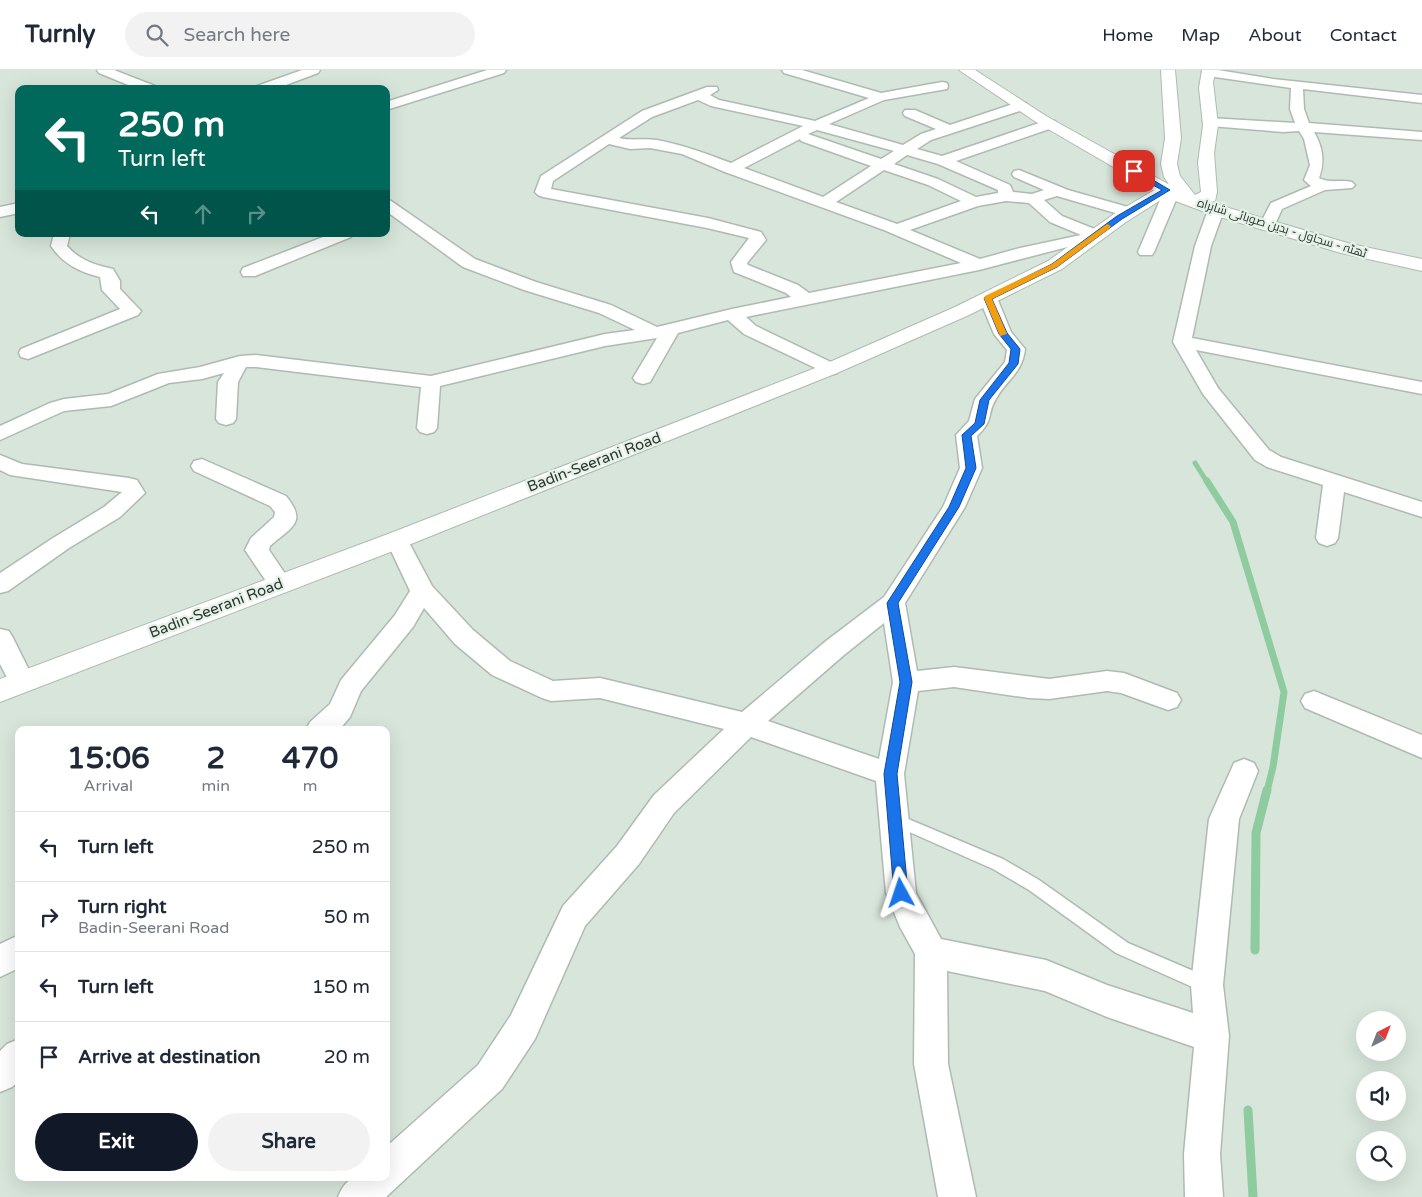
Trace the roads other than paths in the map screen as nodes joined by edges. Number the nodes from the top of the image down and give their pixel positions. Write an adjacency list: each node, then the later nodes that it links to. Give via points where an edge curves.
1 (103, 70): 10 (street)
2 (314, 70): 11 (street)
3 (500, 70): 18 (street)
4 (788, 70): 9 (street)
5 (966, 70): 19 (street, ٹھٹہ - سجاول - بدین صوبائی شاہراہ)
6 (1168, 70): 40 (street, via 1173,138 1169,164 1172,177)
7 (1209, 71): 12 (street); 21 (street, via 1206,86)
8 (845, 74): 9 (street)
9 (830, 81): 16 (street)
10 (140, 85)
11 (273, 85)
12 (1298, 85): 17 (street); 24 (street, via 1297,109)
13 (942, 86): 16 (street)
14 (712, 90): 15 (street)
15 (698, 95): 23 (street, via 716,104); 28 (street, via 648,114)
16 (881, 97): 23 (street)
17 (1422, 99)
18 (390, 105)
19 (1021, 106): 22 (street, ٹھٹہ - سجاول - بدین صوبائی شاہراہ); 25 (street)
20 (910, 113): 25 (street)
21 (1210, 122): 24 (street); 40 (street, via 1206,159 1209,197)
22 (1050, 124): 30 (street); 37 (street, ٹھٹہ - سجاول - بدین صوبائی شاہراہ)
23 (816, 125): 26 (street); 29 (street)
24 (1304, 127): 27 (street); 34 (street, via 1311,139 1317,164 1311,180)
25 (950, 130): 29 (street, via 926,137)
26 (797, 135): 31 (street); 32 (street)
27 (1422, 136)
28 (607, 139): 32 (street, via 686,151); 58 (street, via 546,179 543,192 745,231 758,240 739,262 740,268 792,289)
29 (906, 150): 30 (street); 31 (street)
30 (943, 161): 38 (street, via 1005,188)
31 (883, 165): 41 (street, via 933,182); 42 (street)
32 (730, 169): 42 (street)
33 (1019, 174): 36 (street)
34 (1323, 186): 35 (street); 48 (street, via 1276,206)
35 (1347, 186)
36 (1058, 191): 39 (street); 47 (street)
37 (1169, 192): 40 (street, ٹھٹہ - سجاول - بدین صوبائی شاہراہ); 47 (street, Badin-Seerani Road); 53 (street)
38 (1006, 196): 39 (street); 41 (street)
39 (1033, 199): 52 (street, via 1056,218)
40 (1191, 201): 44 (street, ٹھٹہ - سجاول - بدین صوبائی شاہراہ)
41 (974, 202): 49 (street)
42 (823, 203): 49 (street)
43 (15, 209): 46 (street)
44 (1216, 210): 48 (street, ٹھٹہ - سجاول - بدین صوبائی شاہراہ); 61 (street, via 1203,246)
45 (391, 211): 60 (street, via 469,263)
46 (0, 212)
47 (1129, 212): 52 (street, Badin-Seerani Road)
48 (1267, 226): 55 (street, ٹھٹہ - سجاول - بدین صوبائی شاہراہ, via 1347,250)
49 (895, 230): 54 (street)
50 (61, 237): 62 (street, via 59,246 63,253 89,270 107,273 111,290 132,311)
51 (337, 237): 56 (street)
52 (1093, 237): 54 (street); 57 (street, Badin-Seerani Road, via 1055,265)
53 (1146, 252)
54 (979, 265): 58 (street)
55 (1422, 265)
56 (249, 272)
57 (988, 298): 64 (street, Badin-Seerani Road); 80 (street, via 1003,334 1016,349 1014,364 985,400 979,424 966,435 971,468 954,507)
58 (805, 299): 59 (street)
59 (732, 314): 60 (street); 64 (street, via 750,330)
60 (663, 331): 65 (street); 66 (street, via 606,340)
61 (1182, 342): 67 (street); 73 (street, via 1210,390 1262,455)
62 (28, 353)
63 (240, 362): 66 (street, via 256,360); 68 (street, via 228,382); 70 (street, via 202,373 166,378 111,400 57,407)
64 (830, 369): 76 (street, Badin-Seerani Road)
65 (643, 378)
66 (431, 382): 69 (street)
67 (1422, 388)
68 (226, 419)
69 (427, 428)
70 (0, 434)
71 (0, 462): 78 (street, via 18,470 129,485 134,493 112,512)
72 (202, 466): 77 (street, via 278,501 286,510 285,520 259,542 257,550)
73 (1334, 482): 74 (street); 75 (street)
74 (1422, 510)
75 (1327, 538)
76 (396, 540): 77 (street, Badin-Seerani Road); 79 (street)
77 (280, 584): 83 (street, Badin-Seerani Road)
78 (0, 585)
79 (422, 592): 86 (street, via 464,637 501,668 551,691 600,688); 87 (street, via 404,621 350,686 341,710)
80 (893, 603): 82 (street); 86 (street)
81 (0, 638): 83 (street)
82 (906, 682): 84 (street, via 954,677 1048,689 1124,683); 90 (street)
83 (11, 686)
84 (1168, 700)
85 (1314, 701): 88 (street)
86 (746, 724): 90 (street); 99 (street, via 664,804 628,855 574,916 523,1027 490,1076)
87 (327, 726)
88 (1422, 746)
89 (1244, 771): 95 (street, via 1224,819)
90 (890, 774): 91 (street)
91 (894, 819): 92 (street, via 901,893 910,917); 95 (lane, via 998,864 1034,884 1122,948)
92 (931, 952): 96 (street, via 1046,976 1107,1001); 102 (street, via 931,1064)
93 (15, 953): 94 (street)
94 (0, 962)
95 (1206, 985): 96 (street)
96 (1212, 1036): 103 (street, via 1202,1154)
97 (15, 1060): 98 (street)
98 (0, 1075)
99 (390, 1168)
100 (377, 1181): 101 (street)
101 (358, 1197)
102 (957, 1197)
103 (1204, 1197)

